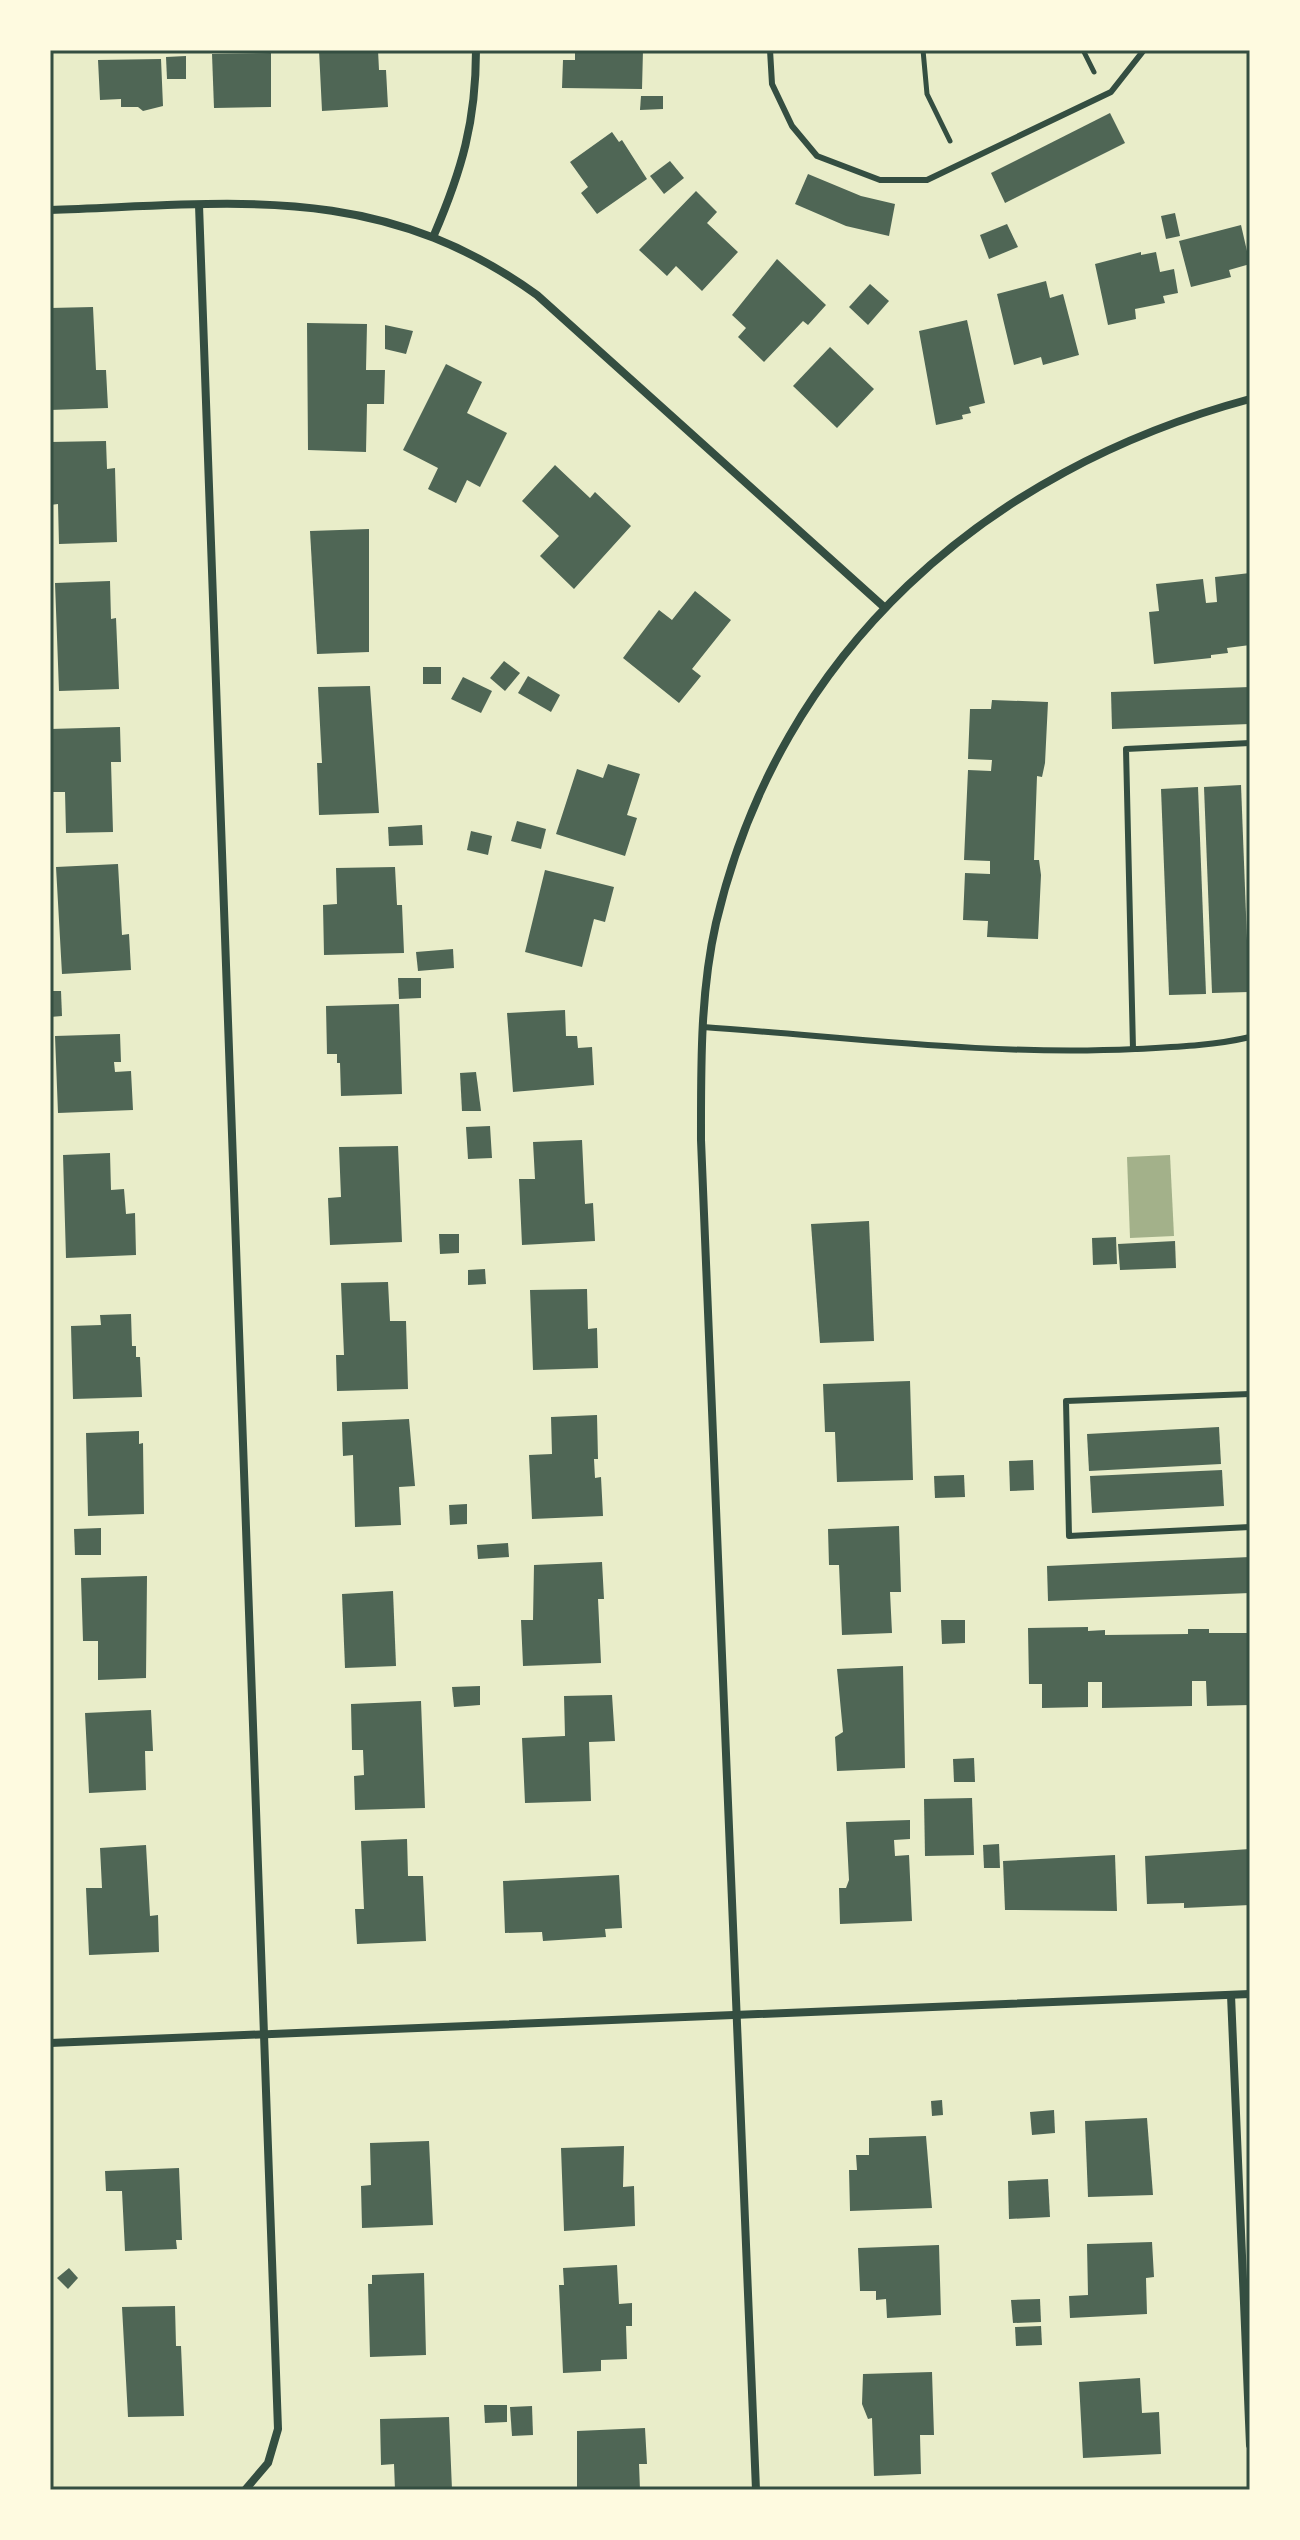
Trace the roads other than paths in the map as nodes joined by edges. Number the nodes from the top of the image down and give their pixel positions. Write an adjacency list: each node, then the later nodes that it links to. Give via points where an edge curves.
1 (476, 50): 6 (street, via 468,148)
2 (770, 50): 3 (lane, via 772,84 792,126 817,156 880,180 927,180 1111,92)
3 (1144, 50)
4 (199, 205): 5 (street); 6 (street, via 319,207); 18 (street)
5 (50, 210)
6 (434, 235): 8 (street, via 537,295)
7 (1250, 399): 8 (street, via 1129,438 1051,479 979,526)
8 (884, 607): 10 (street, via 809,705 752,812 716,924)
9 (1250, 743): 12 (lane, via 1126,749)
10 (703, 1027): 12 (lane, via 988,1049); 17 (street, via 701,1140)
11 (1250, 1037): 12 (lane, via 1218,1045)
12 (1133, 1049)
13 (1250, 1394): 14 (lane, via 1066,1401 1069,1536)
14 (1250, 1527)
15 (1250, 1994): 16 (street)
16 (1231, 1995): 17 (street); 20 (street)
17 (739, 2017): 18 (street); 22 (street)
18 (261, 2035): 19 (street); 21 (street, via 278,2429 268,2463)
19 (50, 2043)
20 (1250, 2445)
21 (245, 2490)
22 (756, 2490)

